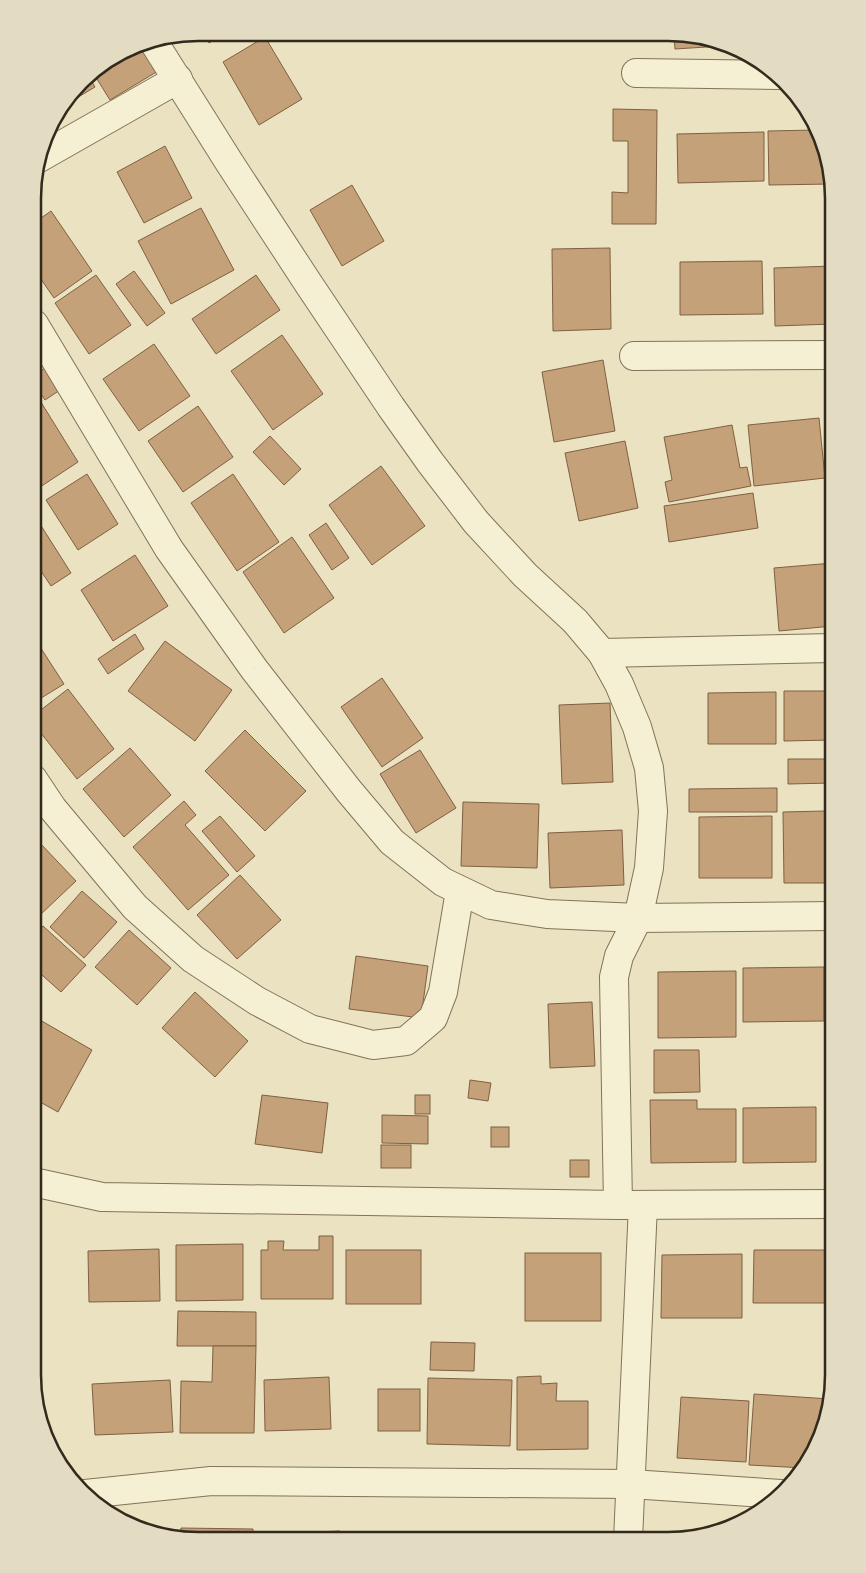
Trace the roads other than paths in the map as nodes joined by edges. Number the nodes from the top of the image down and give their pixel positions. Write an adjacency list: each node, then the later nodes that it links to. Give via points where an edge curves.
1 (157, 47): 4 (street)
2 (636, 73): 3 (street)
3 (764, 75)
4 (178, 79): 5 (street); 10 (street, via 308,283 430,462 476,522)
5 (48, 153)
6 (41, 336): 12 (street, via 169,549 254,669 348,791 392,842 443,882)
7 (825, 355): 8 (street)
8 (634, 356)
9 (825, 648): 10 (street)
10 (602, 653): 14 (street, via 638,727 649,768 653,811 649,868)
11 (41, 791): 12 (street, via 135,907 193,958 257,1001 310,1029 373,1045 406,1041 433,1018 443,992)
12 (460, 891): 14 (street, via 491,905 547,914)
13 (824, 916): 14 (street)
14 (638, 918): 17 (street, via 619,956 614,977)
15 (41, 1184): 17 (street, via 102,1197)
16 (824, 1204): 17 (street)
17 (630, 1205): 18 (street)
18 (631, 1484): 19 (street, via 211,1481); 20 (street); 21 (street)
19 (95, 1493)
20 (770, 1493)
21 (628, 1532)

